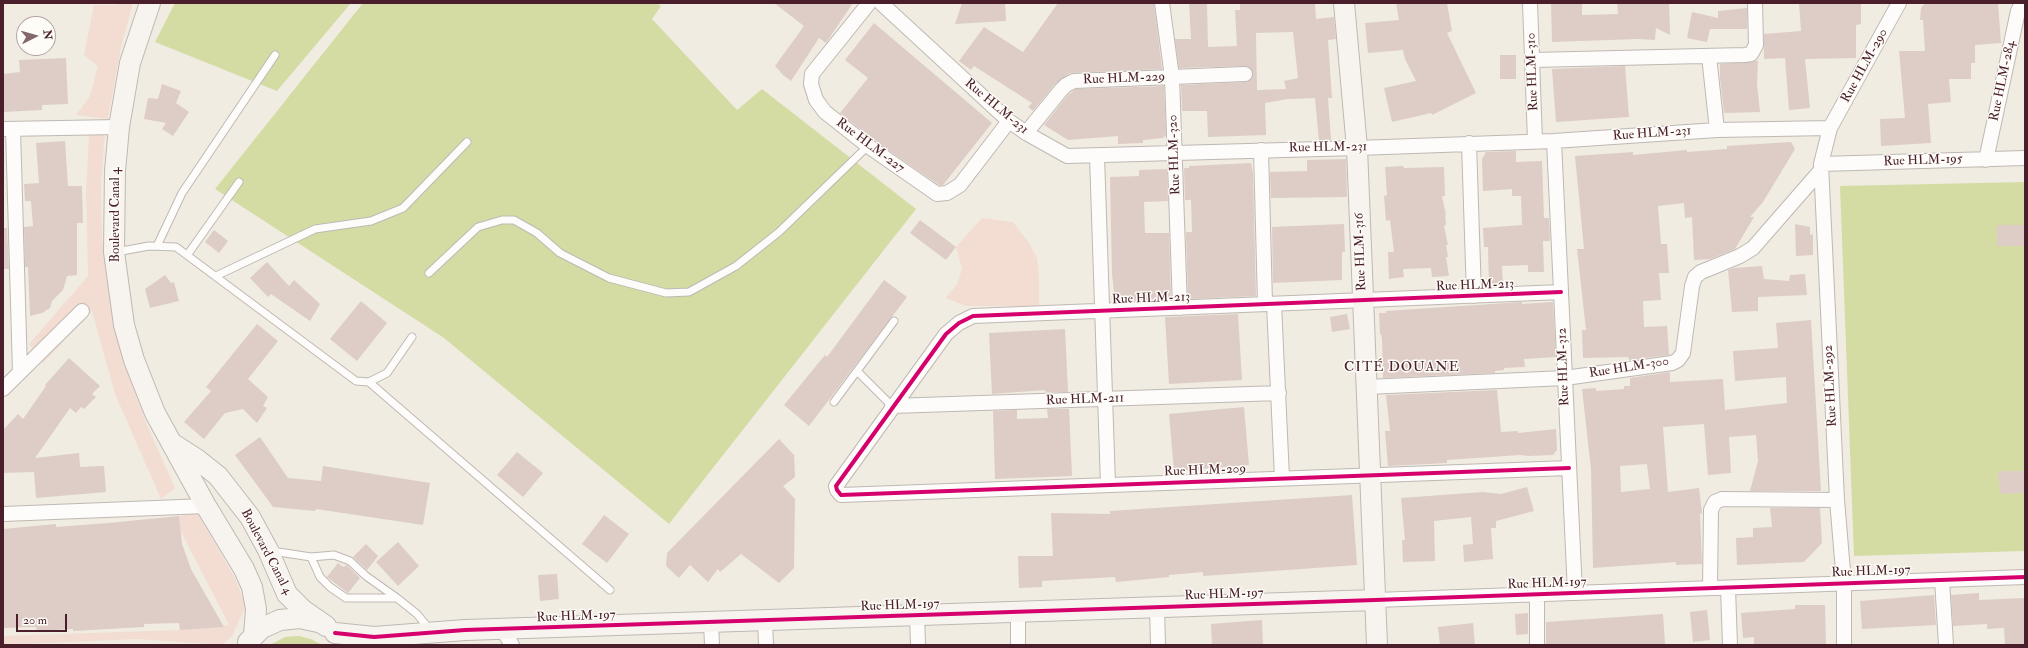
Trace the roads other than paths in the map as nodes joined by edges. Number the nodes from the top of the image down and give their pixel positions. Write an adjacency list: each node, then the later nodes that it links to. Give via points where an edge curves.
1 (150, 3): 16 (street, Boulevard Canal 4, via 130,63)
2 (869, 3): 25 (street, Rue HLM-227, via 812,74 811,84 816,100 825,112)
3 (881, 3): 15 (street, Rue HLM-231)
4 (1162, 3): 14 (street, Rue HLM-320)
5 (1344, 3): 26 (street, Rue HLM-316)
6 (1530, 3): 12 (street, Rue HLM-310)
7 (1755, 3): 11 (street, via 1754,50 1744,55)
8 (1899, 3): 17 (street, Rue HLM-290)
9 (2022, 3): 31 (street, Rue HLM-284)
10 (274, 55): 34 (lane, via 182,193)
11 (1709, 56): 12 (street); 19 (street)
12 (1533, 60): 21 (street, Rue HLM-310)
13 (1245, 74): 14 (street, Rue HLM-229)
14 (1172, 77): 20 (street, Rue HLM-229, via 1074,81 1061,90); 28 (street, Rue HLM-320)
15 (1009, 121): 20 (street, Rue HLM-231); 25 (street, Rue HLM-227, via 960,185 947,193 937,194)
16 (119, 127): 18 (street); 35 (street, Boulevard Canal 4, via 115,170)
17 (1830, 128): 19 (street, Rue HLM-231); 32 (street, Rue HLM-292)
18 (8, 129): 49 (street)
19 (1717, 130): 22 (street, Rue HLM-231)
20 (1026, 133): 29 (street, Rue HLM-231, via 1067,156)
21 (1535, 141): 22 (street, Rue HLM-231); 24 (street, Rue HLM-231)
22 (1554, 141): 39 (street, Rue HLM-312)
23 (467, 142): 38 (lane, via 403,208 371,221 315,229)
24 (1469, 143): 26 (street, Rue HLM-231); 40 (street)
25 (868, 146): 37 (lane, via 767,242 736,266 689,292 666,293 609,278 560,253 537,233 514,220 502,220 478,227)
26 (1357, 148): 27 (street, Rue HLM-231); 41 (street, Rue HLM-316)
27 (1261, 150): 28 (street, Rue HLM-231); 42 (street)
28 (1174, 153): 29 (street, Rue HLM-231); 43 (street, Rue HLM-320)
29 (1096, 156): 45 (street)
30 (2025, 158): 31 (street, Rue HLM-195)
31 (1986, 160): 32 (street, Rue HLM-195)
32 (1821, 167): 50 (street, Rue HLM-300, via 1753,248 1695,277 1683,353 1678,360); 64 (street, Rue HLM-292)
33 (239, 182): 36 (lane)
34 (157, 246): 35 (lane); 36 (lane, via 176,247)
35 (114, 252): 58 (street, Boulevard Canal 4, via 124,325 134,360 155,413)
36 (188, 254): 38 (lane)
37 (429, 273)
38 (216, 276): 51 (lane, via 342,372 356,381)
39 (1561, 292): 40 (street, Rue HLM-213); 50 (street, Rue HLM-312)
40 (1474, 296): 41 (street, Rue HLM-213)
41 (1363, 300): 42 (street, Rue HLM-213); 52 (street, Rue HLM-316)
42 (1270, 304): 43 (street, Rue HLM-213); 54 (street)
43 (1180, 308): 45 (street, Rue HLM-213)
44 (82, 311): 49 (street)
45 (1102, 311): 55 (street); 57 (street, Rue HLM-213, via 973,316 946,334)
46 (894, 321): 48 (lane)
47 (412, 337): 51 (lane, via 387,373)
48 (857, 371): 56 (lane); 57 (lane)
49 (20, 372): 53 (street)
50 (1565, 378): 52 (street); 59 (street, Rue HLM-312)
51 (369, 382): 74 (lane)
52 (1367, 387): 60 (street, Rue HLM-316)
53 (3, 389)
54 (1278, 393): 55 (street, Rue HLM-211); 61 (street)
55 (1105, 399): 57 (street, Rue HLM-211); 62 (street)
56 (834, 402)
57 (892, 406): 63 (street, Rue HLM-213, via 837,483 837,490)
58 (173, 444): 65 (street, Boulevard Canal 4); 67 (street, Boulevard Canal 4, via 218,476 250,517)
59 (1569, 468): 60 (street, Rue HLM-209); 75 (street, Rue HLM-312)
60 (1370, 476): 61 (street, Rue HLM-209); 78 (street, Rue HLM-316)
61 (1282, 478): 62 (street, Rue HLM-209)
62 (1108, 485): 63 (street, Rue HLM-209)
63 (841, 495)
64 (1836, 500): 71 (street, Rue HLM-292); 72 (street, via 1722,499 1715,502 1711,510)
65 (206, 506): 66 (street); 87 (street, Boulevard Canal 4, via 252,587 256,609)
66 (3, 514)
67 (268, 550): 68 (lane); 84 (street, Boulevard Canal 4, via 287,594)
68 (311, 557): 77 (lane, via 334,555 350,561); 77 (lane, via 320,577 346,598)
69 (2025, 577): 70 (street, Rue HLM-197)
70 (1942, 580): 71 (street, Rue HLM-197); 99 (street)
71 (1844, 583): 73 (street, Rue HLM-197); 98 (street, Rue HLM-292)
72 (1710, 588): 73 (street, Rue HLM-197); 75 (street, Rue HLM-197)
73 (1728, 588): 97 (street)
74 (610, 590)
75 (1575, 593): 76 (street, Rue HLM-197)
76 (1537, 594): 78 (street, Rue HLM-197); 96 (street)
77 (397, 598): 86 (lane, via 417,614)
78 (1375, 600): 79 (street, Rue HLM-197); 95 (street, Rue HLM-316)
79 (1157, 607): 80 (street, Rue HLM-197); 94 (street)
80 (1018, 612): 81 (street, Rue HLM-197); 93 (street)
81 (917, 615): 82 (street, Rue HLM-197); 92 (street)
82 (764, 620): 83 (street, Rue HLM-197); 91 (street)
83 (711, 622): 85 (street, Rue HLM-197); 90 (street)
84 (335, 635): 86 (street, Rue HLM-197, via 374,638); 87 (street, via 309,619 289,618 270,624)
85 (506, 635): 86 (street, Rue HLM-197); 89 (street)
86 (431, 637): 88 (street)
87 (250, 640)
88 (399, 645)
89 (478, 645)
90 (712, 645)
91 (766, 645)
92 (918, 645)
93 (1018, 645)
94 (1158, 645)
95 (1377, 645)
96 (1537, 645)
97 (1730, 645)
98 (1844, 645)
99 (1946, 645)

